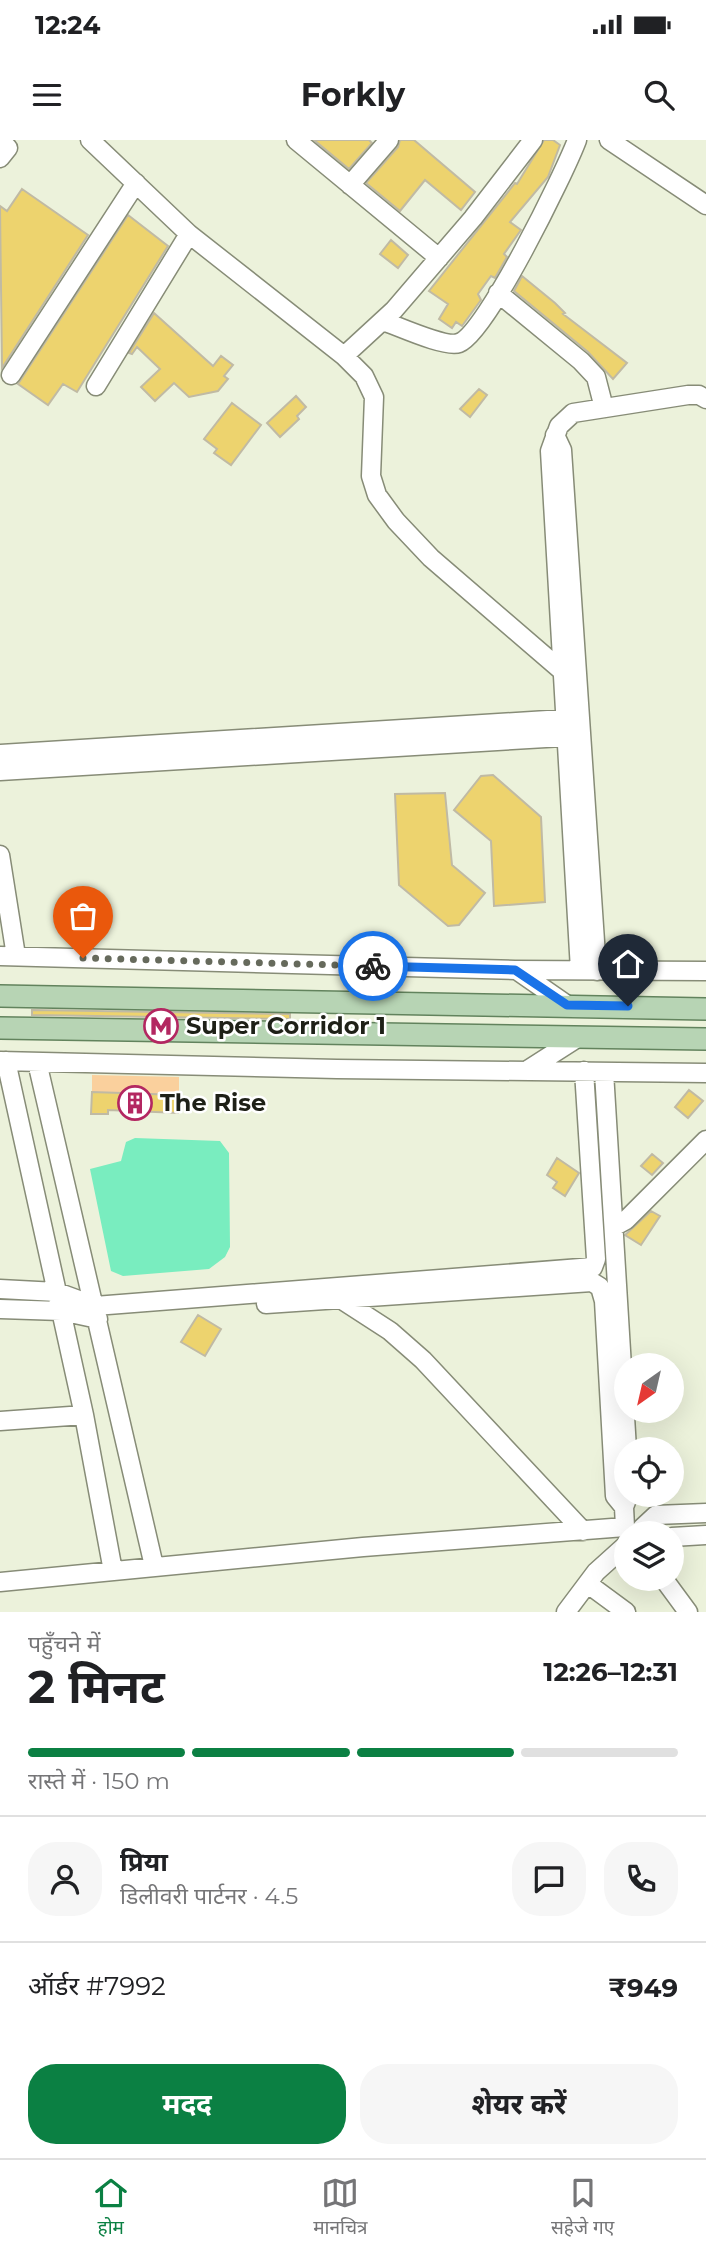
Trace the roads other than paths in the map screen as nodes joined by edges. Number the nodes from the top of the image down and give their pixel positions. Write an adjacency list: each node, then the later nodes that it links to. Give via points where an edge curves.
1 (0, 140): 8 (street, via 8,148)
2 (90, 140): 9 (street)
3 (296, 140): 10 (street)
4 (388, 140): 10 (street)
5 (533, 140): 13 (street)
6 (577, 140): 14 (street)
7 (609, 140): 11 (street)
8 (0, 158)
9 (136, 183): 12 (street); 17 (street)
10 (350, 185): 13 (street)
11 (706, 205)
12 (190, 234): 16 (street); 18 (street)
13 (439, 258): 15 (street)
14 (498, 293): 15 (street, via 459,344); 20 (street, via 596,377)
15 (383, 321): 16 (street)
16 (344, 356): 22 (street, via 364,376 374,397 371,476 377,495 430,558)
17 (11, 375)
18 (96, 386)
19 (706, 399): 20 (street, via 688,395)
20 (604, 408): 21 (street, via 573,413)
21 (555, 435): 22 (street, via 550,451); 23 (street, via 562,450)
22 (561, 670): 23 (street)
23 (572, 728): 24 (street); 25 (street); 29 (street)
24 (0, 754)
25 (0, 771)
26 (0, 855): 27 (street)
27 (8, 956): 28 (street)
28 (515, 970): 29 (street); 32 (street)
29 (589, 970): 30 (street)
30 (706, 971)
31 (0, 996): 32 (main road)
32 (567, 1005): 33 (main road)
33 (706, 1009)
34 (0, 1028): 35 (main road)
35 (579, 1037): 36 (main road); 39 (street)
36 (706, 1039)
37 (3, 1061): 38 (street); 46 (street)
38 (37, 1062): 39 (street, via 76,1069); 51 (street)
39 (527, 1070): 40 (street)
40 (584, 1072): 41 (street); 51 (street, via 593,1266)
41 (604, 1072): 42 (street); 44 (street)
42 (706, 1073)
43 (706, 1140): 44 (street)
44 (615, 1226): 54 (street)
45 (0, 1289): 46 (street)
46 (57, 1292): 50 (street); 51 (street)
47 (339, 1298): 48 (street); 55 (street, via 579,1281 600,1287); 58 (street, via 390,1331 423,1360)
48 (266, 1304)
49 (0, 1309): 50 (street)
50 (61, 1311): 51 (street); 52 (street)
51 (97, 1313): 63 (street)
52 (84, 1415): 53 (street); 64 (street)
53 (0, 1421)
54 (626, 1437)
55 (614, 1478)
56 (706, 1513): 57 (street, via 656,1516)
57 (650, 1521)
58 (583, 1531): 59 (street); 63 (street)
59 (614, 1532)
60 (706, 1535): 61 (street)
61 (684, 1536)
62 (614, 1556): 66 (street)
63 (154, 1566): 64 (street)
64 (113, 1571): 65 (street)
65 (0, 1582)
66 (588, 1584): 68 (street); 69 (street)
67 (673, 1591): 70 (street)
68 (566, 1612)
69 (626, 1612)
70 (688, 1612)

